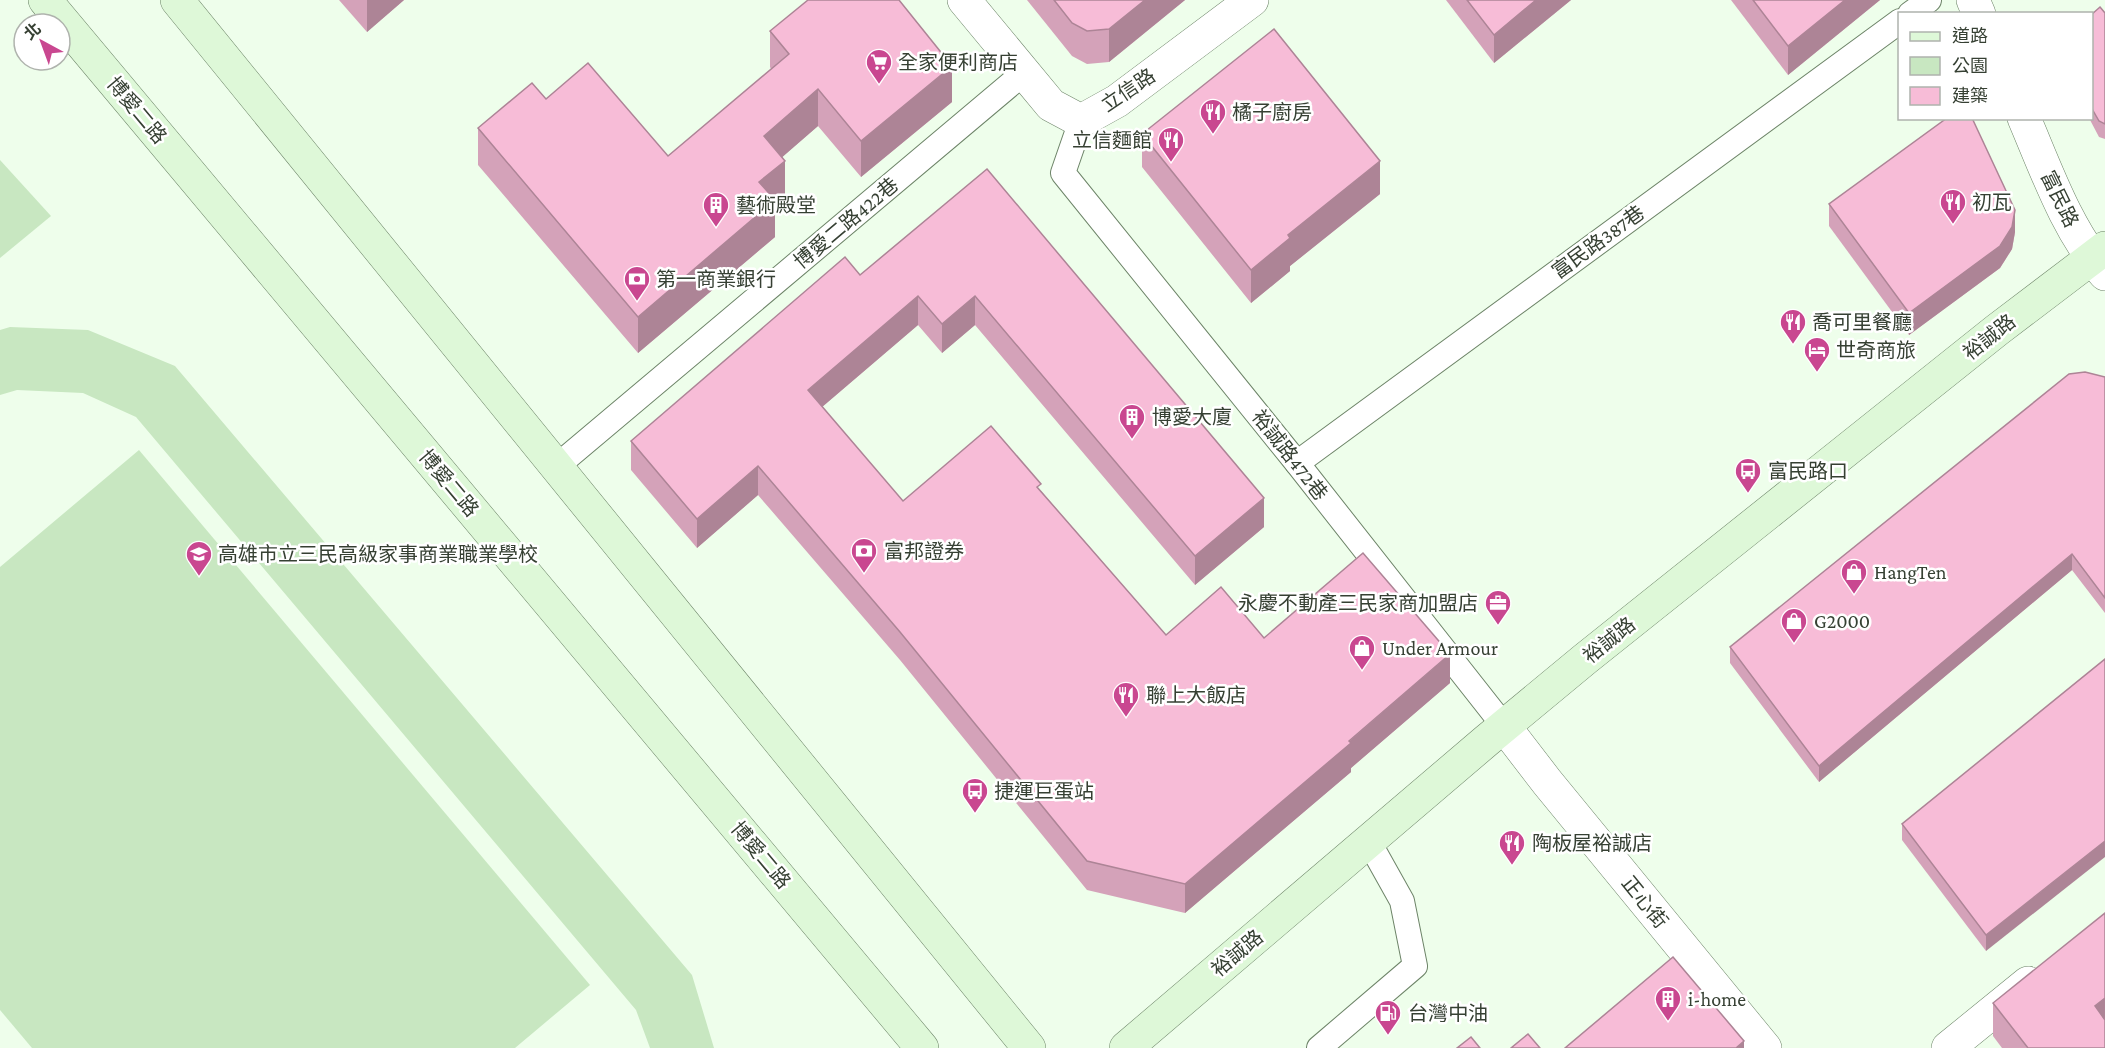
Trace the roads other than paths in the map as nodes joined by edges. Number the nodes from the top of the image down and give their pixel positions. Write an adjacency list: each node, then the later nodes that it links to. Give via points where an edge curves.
1 (45, 0): 17 (main road, 博愛二路)
2 (177, 0): 13 (main road)
3 (964, 0): 8 (street, 立信路)
4 (1252, 0): 10 (street, 立信路, via 1117,101)
5 (1929, 0): 6 (lane)
6 (1913, 12)
7 (1898, 22): 12 (lane, 富民路387巷)
8 (1025, 72): 10 (street, 立信路, via 1051,105); 13 (lane, 博愛二路422巷)
9 (2025, 120): 11 (street, 富民路, via 2060,202)
10 (1081, 121): 12 (lane, 裕誠路472巷, via 1063,173)
11 (2100, 260): 14 (main road, 裕誠路, via 1955,363)
12 (1297, 463): 14 (lane, 裕誠路472巷)
13 (557, 466): 18 (main road)
14 (1504, 726): 15 (main road, 裕誠路); 21 (street, 正心街)
15 (1369, 842): 19 (main road, 裕誠路); 20 (lane, via 1402,901 1415,966)
16 (2049, 966): 22 (street)
17 (922, 1048)
18 (1029, 1048)
19 (1126, 1048)
20 (1319, 1048)
21 (1765, 1048)
22 (1948, 1048)

